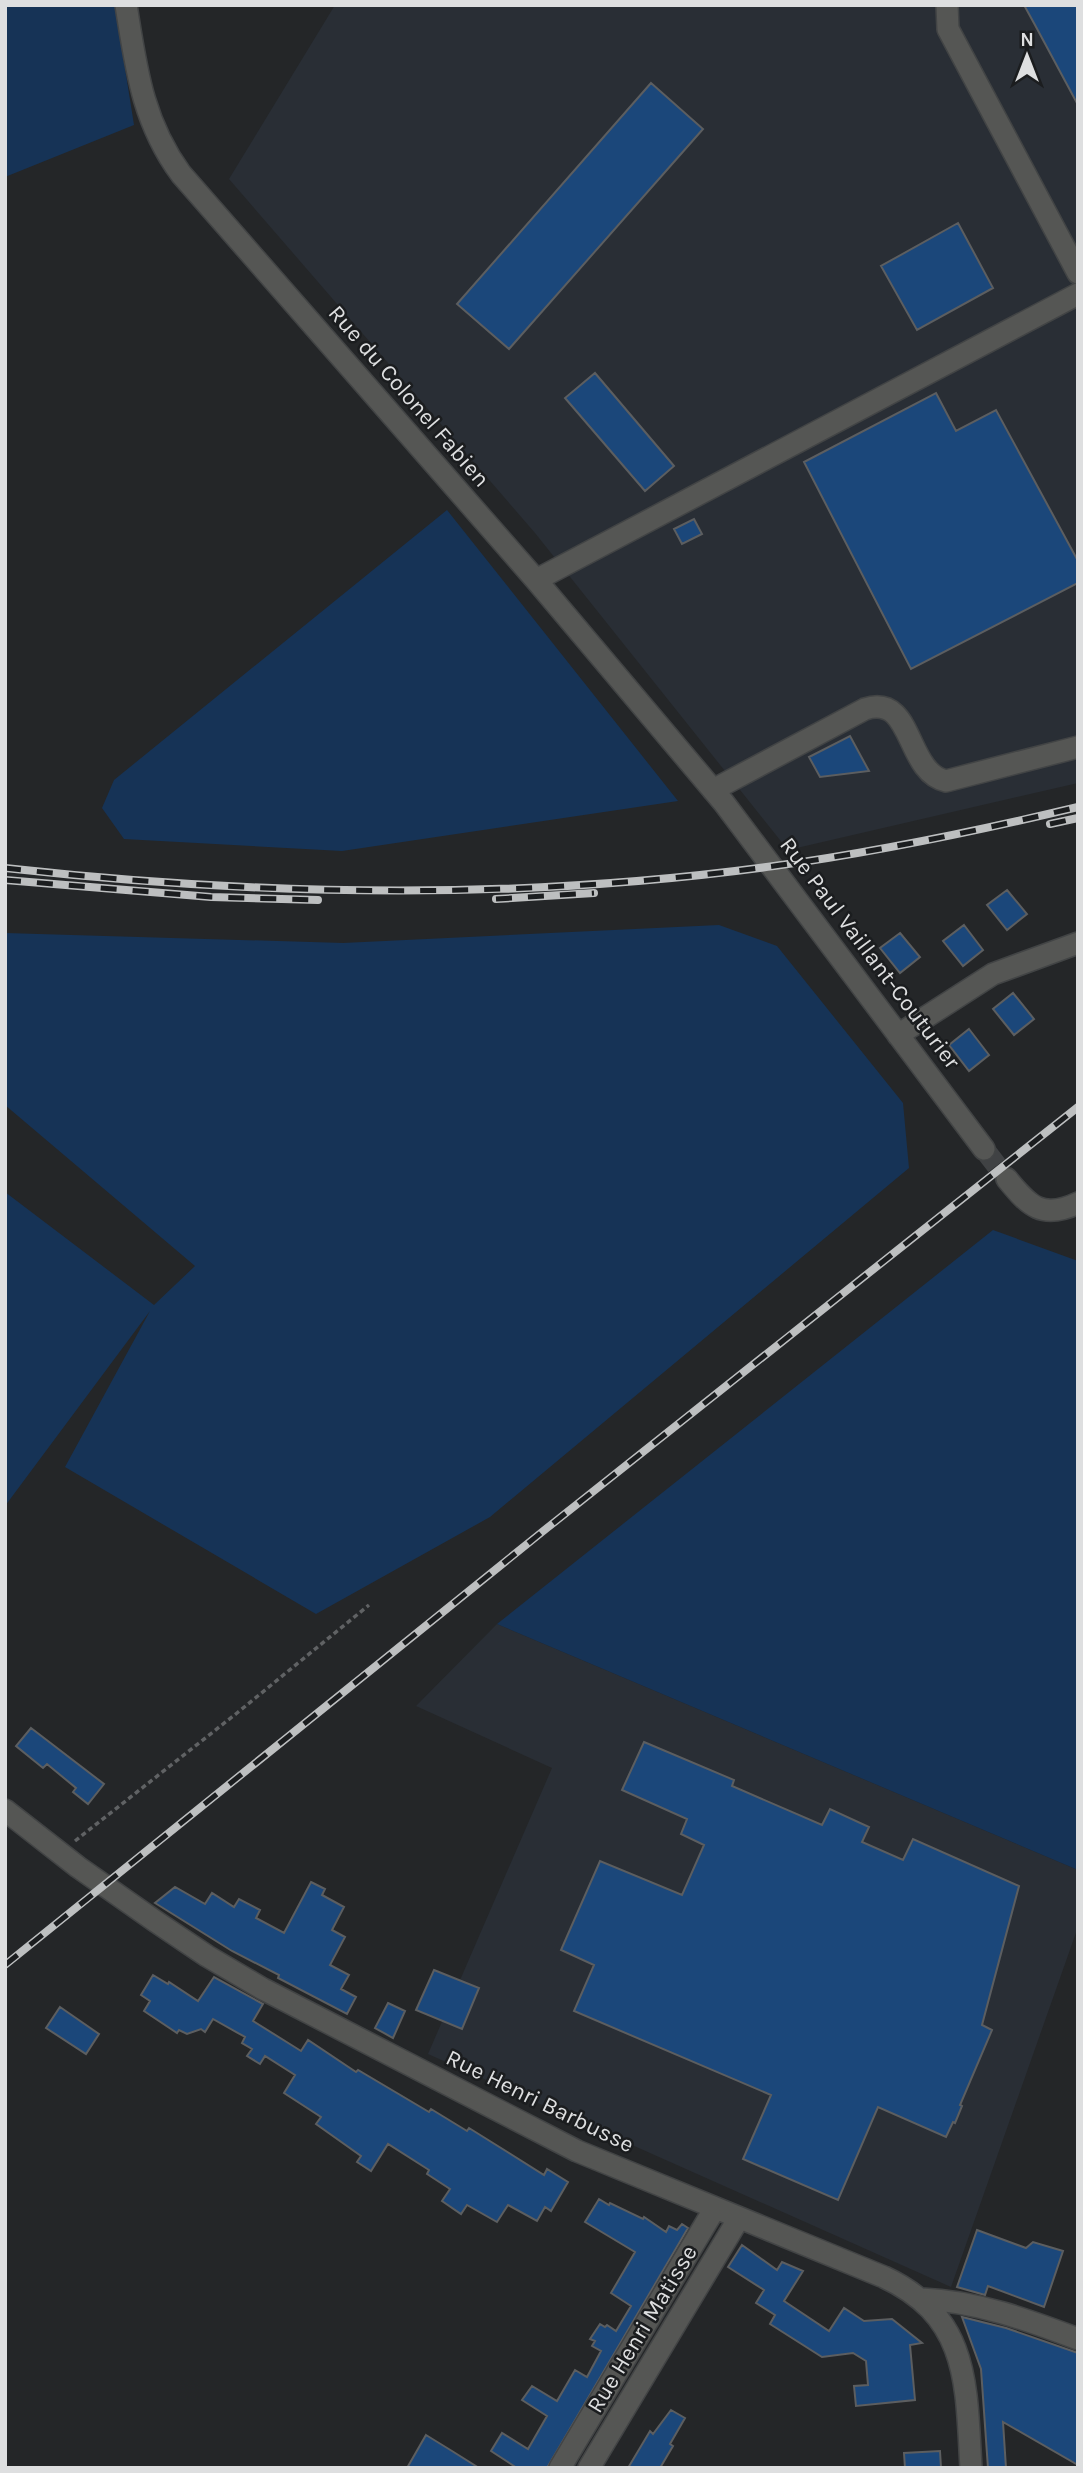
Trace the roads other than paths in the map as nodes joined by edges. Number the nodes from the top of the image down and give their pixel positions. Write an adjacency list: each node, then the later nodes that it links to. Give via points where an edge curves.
1 (126, 5): 7 (street, Rue du Colonel Fabien, via 146,110 171,160)
2 (947, 5): 4 (street)
3 (956, 5): 4 (street)
4 (948, 29): 5 (street)
5 (1078, 273)
6 (1078, 294): 7 (street)
7 (536, 580): 9 (street, Rue du Colonel Fabien)
8 (1078, 747): 9 (street, via 946,781 925,768 896,715 877,707 865,709)
9 (713, 790): 11 (street, Rue Paul Vaillant-Couturier)
10 (1078, 943): 11 (street, via 993,974)
11 (898, 1035): 12 (street, Rue Paul Vaillant-Couturier)
12 (984, 1149)
13 (1007, 1179): 14 (street, via 1028,1203 1043,1210)
14 (1078, 1203)
15 (5, 1810): 16 (street, Rue Henri Barbusse, via 207,1956 263,1989 577,2151)
16 (715, 2208): 17 (street, Rue Henri Barbusse); 20 (street)
17 (739, 2218): 18 (street, Rue Henri Barbusse, via 884,2277); 21 (street, Rue Henri Matisse)
18 (922, 2299): 19 (street, via 966,2302); 22 (street, Rue Henri Barbusse, via 941,2321 961,2364)
19 (1078, 2339)
20 (560, 2468)
21 (589, 2468)
22 (971, 2468)

